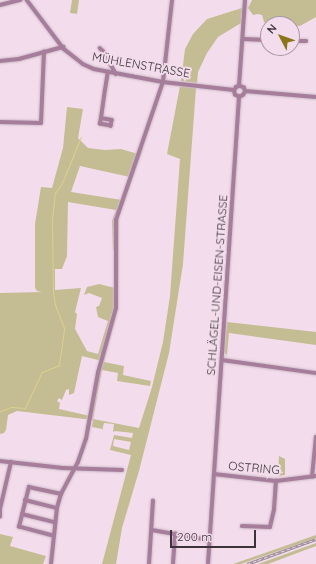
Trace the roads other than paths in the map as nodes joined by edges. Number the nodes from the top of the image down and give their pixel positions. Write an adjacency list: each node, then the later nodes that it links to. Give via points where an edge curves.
1 (20, 0): 5 (street)
2 (27, 0): 10 (street, MÜHLENSTRASSE)
3 (172, 0): 16 (street)
4 (245, 0): 6 (street)
5 (0, 5)
6 (243, 39): 7 (street); 17 (street)
7 (260, 40)
8 (300, 41): 9 (street)
9 (306, 41)
10 (63, 47): 12 (street); 14 (street, MÜHLENSTRASSE, via 83,64)
11 (100, 48): 15 (street)
12 (44, 52): 13 (street); 23 (street, via 41,123)
13 (0, 61)
14 (108, 72): 15 (street, MÜHLENSTRASSE); 22 (street)
15 (116, 74): 16 (street, MÜHLENSTRASSE)
16 (163, 82): 18 (street, MÜHLENSTRASSE); 30 (street, via 116,220 116,308 98,373 86,439)
17 (240, 86): 18 (street); 19 (street)
18 (234, 90): 20 (street, via 235,95)
19 (245, 91): 20 (street, via 244,95); 21 (street)
20 (239, 97): 24 (street, SCHLÄGEL-UND-EISEN-STRASSE)
21 (316, 97)
22 (101, 118)
23 (1, 122)
24 (222, 360): 25 (street); 32 (street, SCHLÄGEL-UND-EISEN-STRASSE)
25 (316, 373)
26 (316, 437): 33 (street)
27 (0, 461): 28 (street)
28 (12, 462): 29 (street); 41 (street)
29 (63, 468): 30 (street); 34 (street)
30 (73, 469): 31 (street); 34 (street)
31 (122, 470)
32 (214, 474): 35 (street, OSTRING); 47 (street, SCHLÄGEL-UND-EISEN-STRASSE)
33 (314, 476): 35 (street, OSTRING)
34 (68, 480): 36 (street)
35 (276, 481): 43 (street, via 270,527)
36 (61, 494): 37 (street, via 30,486); 39 (street)
37 (25, 500): 39 (street); 40 (street)
38 (153, 501): 44 (street)
39 (57, 508): 42 (street)
40 (22, 514): 42 (street); 46 (street, via 19,528)
41 (0, 518)
42 (55, 522): 46 (street)
43 (242, 526)
44 (152, 530): 45 (street); 49 (street)
45 (175, 534): 47 (street); 50 (street)
46 (53, 536): 48 (street)
47 (209, 540): 51 (street, SCHLÄGEL-UND-EISEN-STRASSE)
48 (50, 564)
49 (149, 564)
50 (173, 564)
51 (208, 564)

